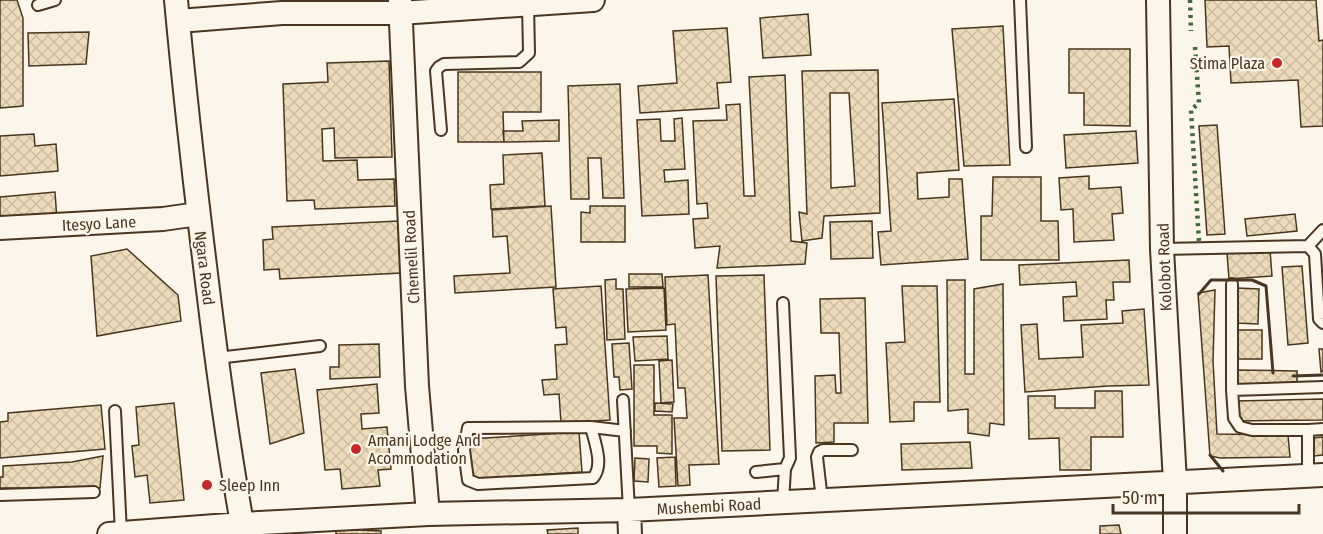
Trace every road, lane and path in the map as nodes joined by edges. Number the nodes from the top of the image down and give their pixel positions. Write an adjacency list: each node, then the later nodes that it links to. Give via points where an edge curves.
1 (56, 0): 7 (lane)
2 (587, 0): 3 (street); 6 (street)
3 (593, 0)
4 (1020, 0): 11 (lane)
5 (1158, 0): 16 (street, Kolobot Road)
6 (528, 4): 8 (street); 10 (lane, via 529,53 519,62 444,64 436,71)
7 (38, 5)
8 (400, 6): 9 (street, via 282,13); 40 (street, Chemelil Road, via 417,386)
9 (177, 11): 12 (street, Ngara Road)
10 (441, 130)
11 (1026, 147)
12 (198, 214): 13 (street, Itesyo Lane); 21 (street, Ngara Road)
13 (0, 228)
14 (1323, 230): 15 (lane)
15 (1308, 246): 16 (lane); 19 (lane, via 1315,254 1319,318)
16 (1162, 249): 34 (street, Kolobot Road)
17 (1232, 284): 23 (lane)
18 (783, 303): 31 (lane, via 790,458)
19 (1323, 323)
20 (320, 346): 21 (lane)
21 (216, 358): 41 (street, Ngara Road)
22 (1323, 387): 23 (lane)
23 (1232, 390): 28 (lane, via 1234,418 1240,427)
24 (623, 400): 29 (lane)
25 (115, 411): 42 (lane)
26 (591, 427): 26 (lane, via 468,428 464,450 468,480 478,484 593,478 598,472 598,461); 29 (lane)
27 (1323, 429): 28 (lane)
28 (1308, 430): 33 (lane)
29 (625, 431): 39 (lane)
30 (852, 450): 37 (lane, via 819,452)
31 (785, 469): 32 (lane); 38 (lane)
32 (756, 472)
33 (1315, 476): 34 (street, Mushembi Road)
34 (1176, 482): 37 (street, Mushembi Road); 44 (street, Kolobot Road)
35 (94, 492): 36 (lane)
36 (0, 495)
37 (822, 500): 38 (street, Mushembi Road)
38 (783, 502): 39 (street, Mushembi Road)
39 (629, 510): 40 (street, Mushembi Road); 43 (street)
40 (428, 514): 41 (street, Mushembi Road)
41 (243, 529): 42 (street, Mushembi Road)
42 (115, 534)
43 (630, 534)
44 (1175, 534)

